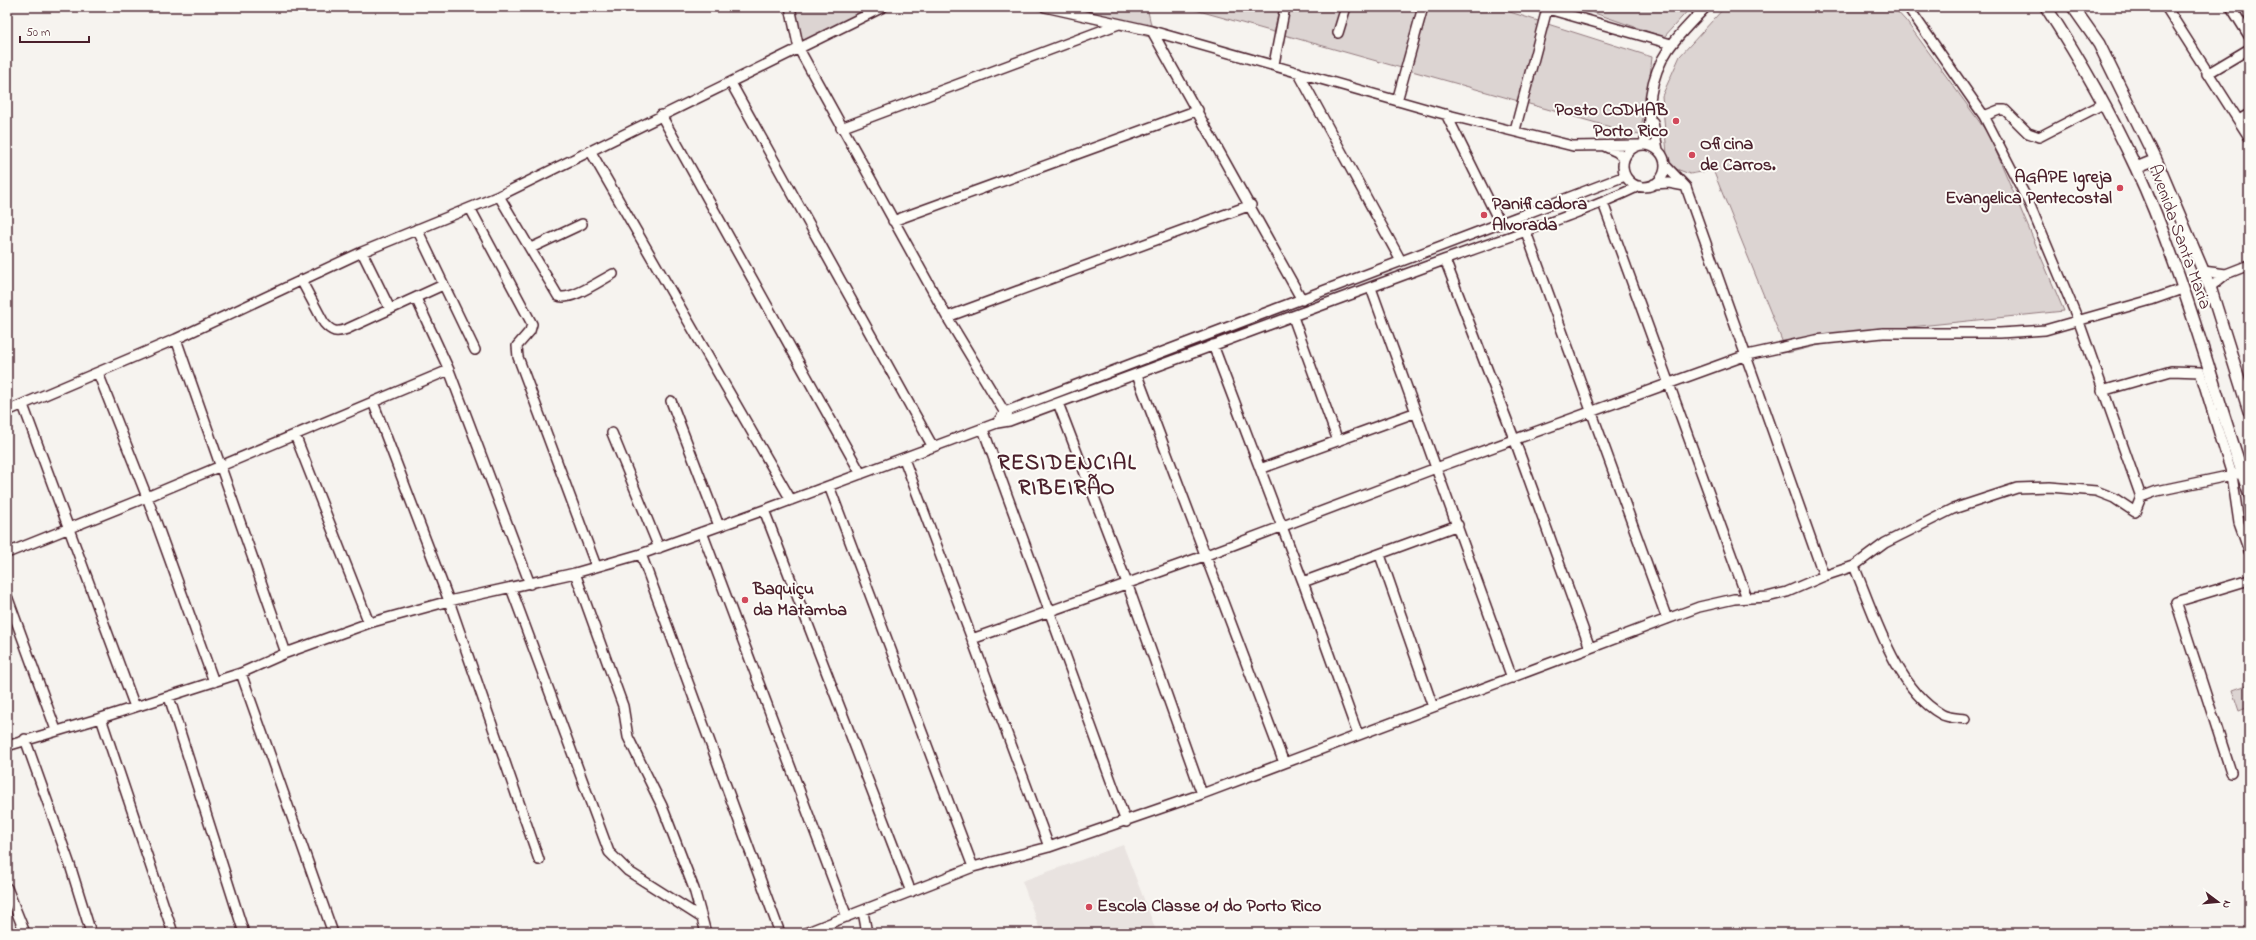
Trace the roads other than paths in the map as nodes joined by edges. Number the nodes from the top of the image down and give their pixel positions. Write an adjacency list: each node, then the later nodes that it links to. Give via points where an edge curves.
1 (790, 7): 19 (street)
2 (883, 7): 19 (street)
3 (1045, 7): 14 (street)
4 (1285, 7): 21 (street)
5 (1346, 7): 16 (street)
6 (1423, 7): 25 (street)
7 (1706, 7): 18 (street)
8 (1908, 7): 32 (street)
9 (2046, 7): 26 (main road, Avenida Santa Maria, via 2078,55)
10 (2072, 7): 42 (main road, Avenida Santa Maria, via 2099,44)
11 (2166, 7): 23 (street)
12 (2231, 7): 17 (street)
13 (1544, 8): 18 (street); 35 (street)
14 (1119, 24): 15 (street); 34 (street)
15 (1152, 31): 21 (street); 28 (street)
16 (1338, 33)
17 (2249, 36)
18 (1671, 44): 27 (street, via 1659,64 1650,95)
19 (799, 49): 24 (street); 34 (street)
20 (2249, 49): 23 (street)
21 (1274, 64): 22 (street)
22 (1298, 72): 25 (street); 61 (street)
23 (2207, 74): 33 (street)
24 (731, 83): 31 (street); 100 (street)
25 (1397, 101): 29 (street)
26 (2103, 104): 32 (street, via 2039,137 2028,133 2005,110); 44 (main road, Avenida Santa Maria)
27 (1650, 107): 37 (street, via 1648,137); 39 (street)
28 (1198, 110): 51 (street); 53 (street)
29 (1446, 114): 35 (street); 55 (street)
30 (2249, 114): 33 (street)
31 (662, 115): 40 (street); 105 (street)
32 (1984, 116): 76 (street, via 2029,203)
33 (2240, 120): 36 (street)
34 (841, 128): 53 (street)
35 (1515, 130): 38 (street, via 1573,146)
36 (2249, 137)
37 (1640, 145): 38 (street); 39 (street); 41 (street)
38 (1604, 146): 41 (street)
39 (1658, 150): 43 (street)
40 (591, 152): 49 (street); 111 (street)
41 (1624, 158): 45 (street)
42 (2156, 160): 44 (main road); 63 (main road, Avenida Santa Maria)
43 (1665, 165): 46 (street, via 1660,179); 48 (street)
44 (2136, 168): 70 (main road, Avenida Santa Maria)
45 (1625, 176): 47 (street, via 1630,182); 55 (street)
46 (1654, 184): 47 (street); 48 (street, via 1670,183)
47 (1640, 186): 50 (street)
48 (1686, 187): 80 (street)
49 (499, 196): 52 (street); 58 (street)
50 (1603, 204): 57 (street); 84 (street)
51 (1251, 205): 72 (street); 75 (street)
52 (470, 208): 56 (street); 124 (street, via 532,324 530,331 517,346 518,357)
53 (893, 221): 75 (street)
54 (582, 224): 58 (street)
55 (1500, 224): 61 (street)
56 (417, 229): 59 (street); 67 (street)
57 (1526, 232): 60 (street); 92 (street)
58 (531, 248): 64 (street, via 560,297 574,295)
59 (362, 252): 66 (street); 73 (street)
60 (1445, 260): 69 (street); 99 (street)
61 (1401, 261): 72 (street)
62 (2249, 265): 65 (street)
63 (2203, 271): 65 (street); 68 (main road, Avenida Santa Maria)
64 (613, 274)
65 (2226, 274): 68 (street)
66 (301, 280): 73 (street, via 324,323 333,331 347,329); 77 (street)
67 (443, 285): 71 (street); 79 (street)
68 (2210, 287): 91 (main road, Avenida Santa Maria)
69 (1370, 288): 74 (street); 93 (street)
70 (2182, 289): 76 (street); 106 (main road, Avenida Santa Maria)
71 (416, 298): 73 (street); 81 (street)
72 (1302, 300): 94 (street)
73 (390, 309)
74 (1293, 316): 78 (street); 98 (street)
75 (948, 317): 94 (street)
76 (2079, 322): 80 (street, via 2028,332 1883,333 1823,339); 85 (street)
77 (176, 339): 82 (street); 102 (street)
78 (1213, 345): 83 (street); 104 (street)
79 (475, 350)
80 (1747, 355): 84 (street); 127 (street)
81 (449, 370): 87 (street); 131 (street)
82 (98, 373): 89 (street); 110 (street)
83 (1137, 375): 88 (street); 123 (street)
84 (1668, 385): 92 (street); 134 (street)
85 (2102, 390): 106 (street, via 2171,371 2200,372); 109 (street)
86 (671, 400): 114 (street)
87 (374, 402): 97 (street); 135 (street)
88 (1058, 403): 94 (street); 130 (street)
89 (24, 405): 90 (street); 116 (street)
90 (7, 411)
91 (2249, 411)
92 (1593, 412): 99 (street); 137 (street)
93 (1414, 413): 98 (street); 103 (street)
94 (1007, 416): 95 (street)
95 (982, 429): 100 (street); 136 (street)
96 (612, 433): 118 (street)
97 (295, 435): 102 (street); 138 (street)
98 (1338, 441): 104 (street)
99 (1515, 441): 103 (street); 140 (street)
100 (933, 447): 101 (street)
101 (904, 459): 105 (street); 139 (street)
102 (222, 466): 110 (street); 141 (street)
103 (1436, 468): 113 (street); 115 (street)
104 (1260, 469): 115 (street)
105 (861, 474): 107 (street)
106 (2237, 474): 108 (main road, Avenida Santa Maria); 109 (street, via 2157,491); 119 (street, via 2239,524)
107 (829, 486): 111 (street); 160 (street)
108 (2249, 493)
109 (2141, 497): 125 (street, via 2135,512 2114,498 2096,491 2050,487 2017,488 1953,509 1885,544)
110 (147, 498): 116 (street); 144 (street)
111 (791, 500): 112 (street)
112 (764, 510): 114 (street); 162 (street)
113 (1458, 525): 122 (street); 143 (street)
114 (719, 526): 117 (street)
115 (1281, 527): 123 (street); 129 (street)
116 (70, 529): 120 (street); 146 (street)
117 (702, 532): 118 (street); 164 (street)
118 (659, 548): 121 (street)
119 (2249, 551)
120 (7, 553)
121 (641, 554): 124 (street); 172 (street)
122 (1380, 555): 129 (street); 147 (street)
123 (1204, 556): 130 (street); 154 (street)
124 (596, 566): 126 (street)
125 (1854, 566): 127 (street); 149 (street, via 1890,649 1914,689 1942,715)
126 (575, 573): 131 (street); 165 (street, via 623,706 628,737 662,806 694,889)
127 (1824, 576): 134 (street, via 1787,592 1767,597)
128 (2249, 580): 155 (street, via 2176,602)
129 (1303, 582): 151 (street)
130 (1127, 583): 136 (street); 156 (street)
131 (530, 584): 132 (street)
132 (511, 588): 135 (street); 165 (street, via 609,852 635,876)
133 (7, 596): 150 (street)
134 (1746, 598): 137 (street, via 1714,603)
135 (449, 601): 138 (street); 159 (street)
136 (1050, 611): 139 (street); 157 (street)
137 (1667, 619): 140 (street)
138 (369, 622): 141 (street)
139 (972, 639): 158 (street)
140 (1590, 648): 143 (street)
141 (286, 652): 142 (street)
142 (241, 673): 144 (street); 170 (street)
143 (1512, 678): 147 (street)
144 (214, 682): 145 (street)
145 (169, 697): 146 (street); 169 (street)
146 (135, 707): 148 (street)
147 (1433, 707): 151 (street)
148 (102, 718): 150 (street); 168 (street)
149 (1965, 719)
150 (56, 730): 152 (street)
151 (1358, 735): 154 (street)
152 (26, 739): 153 (street); 167 (street)
153 (7, 746)
154 (1284, 763): 156 (street)
155 (2231, 772)
156 (1202, 794): 157 (street)
157 (1126, 822): 158 (street)
158 (1049, 847): 160 (street)
159 (539, 860)
160 (973, 867): 162 (street)
161 (7, 888): 166 (street)
162 (911, 892): 163 (street)
163 (863, 912): 164 (street); 174 (street)
164 (847, 917): 173 (street)
165 (702, 918): 171 (street)
166 (25, 933)
167 (91, 933)
168 (173, 933)
169 (244, 933)
170 (333, 933)
171 (706, 933)
172 (780, 933)
173 (805, 933)
174 (867, 933)

